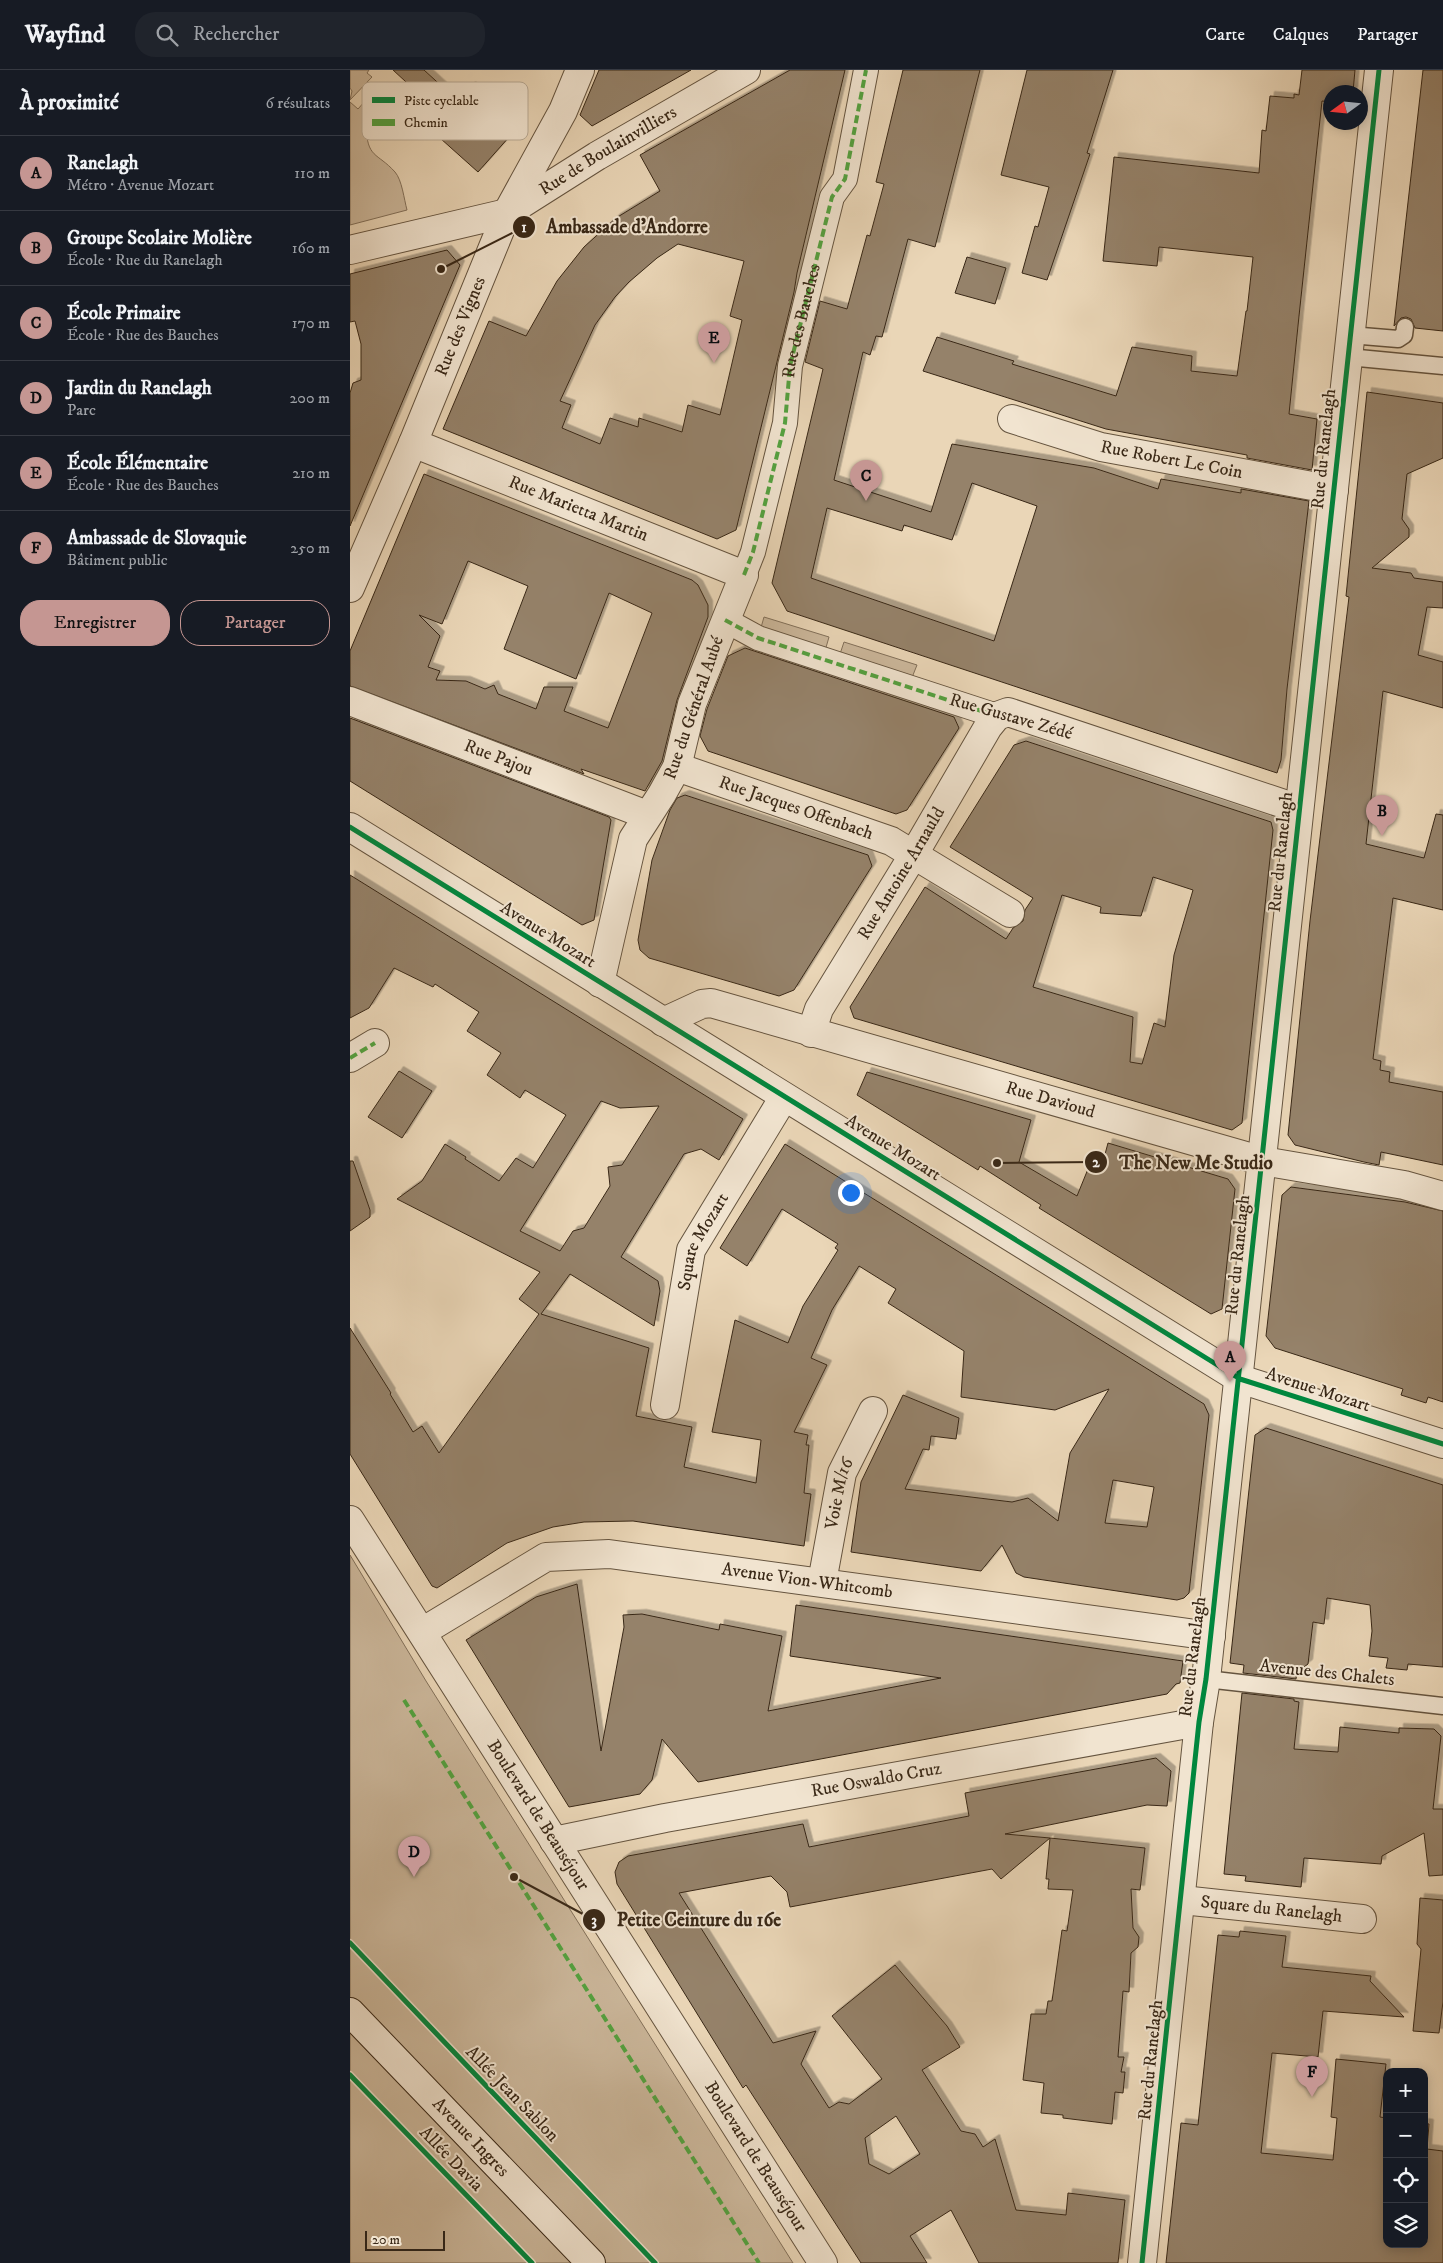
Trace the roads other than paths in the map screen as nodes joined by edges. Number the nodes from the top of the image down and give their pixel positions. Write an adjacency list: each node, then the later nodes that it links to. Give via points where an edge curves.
1 (580, 70): 5 (street, Rue des Vignes, via 563,111)
2 (746, 70): 5 (street, Rue de Boulainvilliers)
3 (866, 70): 13 (street, Rue des Bauches, via 845,179 832,197 790,366 785,423 753,552)
4 (1379, 70): 8 (street, Rue du Ranelagh)
5 (507, 212): 6 (street, Rue de Boulainvilliers); 11 (street, Rue des Vignes)
6 (350, 250)
7 (1405, 327): 8 (lane, via 1404,335 1398,339)
8 (1349, 346): 9 (lane); 12 (street, Rue du Ranelagh)
9 (1443, 366)
10 (1012, 419): 12 (street, Rue Robert Le Coin, via 1101,447)
11 (413, 442): 13 (street, Rue Marietta Martin); 14 (street, Rue des Vignes)
12 (1334, 490): 19 (street, Rue du Ranelagh)
13 (744, 575): 15 (street, Rue du Général Aubé)
14 (350, 588)
15 (725, 620): 17 (street, Rue Gustave Zédé, via 758,638); 18 (street, Rue du Général Aubé, via 692,704)
16 (350, 701): 20 (street, Rue Pajou)
17 (997, 716): 19 (street, Rue Gustave Zédé, via 1008,712); 22 (street, Rue Antoine Arnauld)
18 (677, 767): 20 (street, Rue du Général Aubé); 22 (street, Rue Jacques Offenbach, via 891,840)
19 (1299, 810): 30 (street, Rue du Ranelagh)
20 (647, 815): 24 (street, Rue du Général Aubé, via 633,839)
21 (350, 827): 24 (street, Avenue Mozart)
22 (914, 854): 23 (street, Rue Jacques Offenbach); 26 (street, Rue Antoine Arnauld, via 819,1009)
23 (1010, 913)
24 (600, 983): 25 (street, Avenue Mozart)
25 (663, 1022): 26 (street, Rue Davioud, via 711,1003); 29 (street, Avenue Mozart)
26 (811, 1033): 30 (street, Rue Davioud)
27 (375, 1043): 28 (street)
28 (350, 1058)
29 (784, 1097): 32 (street, Avenue Mozart); 33 (street, Square Mozart, via 691,1250)
30 (1263, 1161): 31 (street, Rue Davioud, via 1404,1185); 32 (street, Rue du Ranelagh)
31 (1443, 1196)
32 (1240, 1379): 35 (street, Avenue Mozart); 39 (street, Rue du Ranelagh)
33 (665, 1405)
34 (873, 1411): 37 (street, Voie M/16, via 842,1473)
35 (1443, 1444)
36 (350, 1520): 38 (street, Boulevard de Beauséjour)
37 (822, 1582): 38 (street, Avenue Vion-Whitcomb, via 609,1554 546,1557); 39 (street, Avenue Vion-Whitcomb)
38 (422, 1632): 43 (street, Boulevard de Beauséjour)
39 (1210, 1636): 40 (street, Rue du Ranelagh)
40 (1206, 1679): 41 (lane, Avenue des Chalets); 42 (street, Rue du Ranelagh)
41 (1443, 1706)
42 (1199, 1722): 43 (street, Rue Oswaldo Cruz); 44 (street, Rue du Ranelagh)
43 (554, 1841): 48 (street, Boulevard de Beauséjour)
44 (1182, 1900): 45 (street, Square du Ranelagh); 49 (street, Rue du Ranelagh)
45 (1362, 1919)
46 (350, 2012): 47 (street, Avenue Ingres)
47 (591, 2263)
48 (823, 2263)
49 (1142, 2263)

